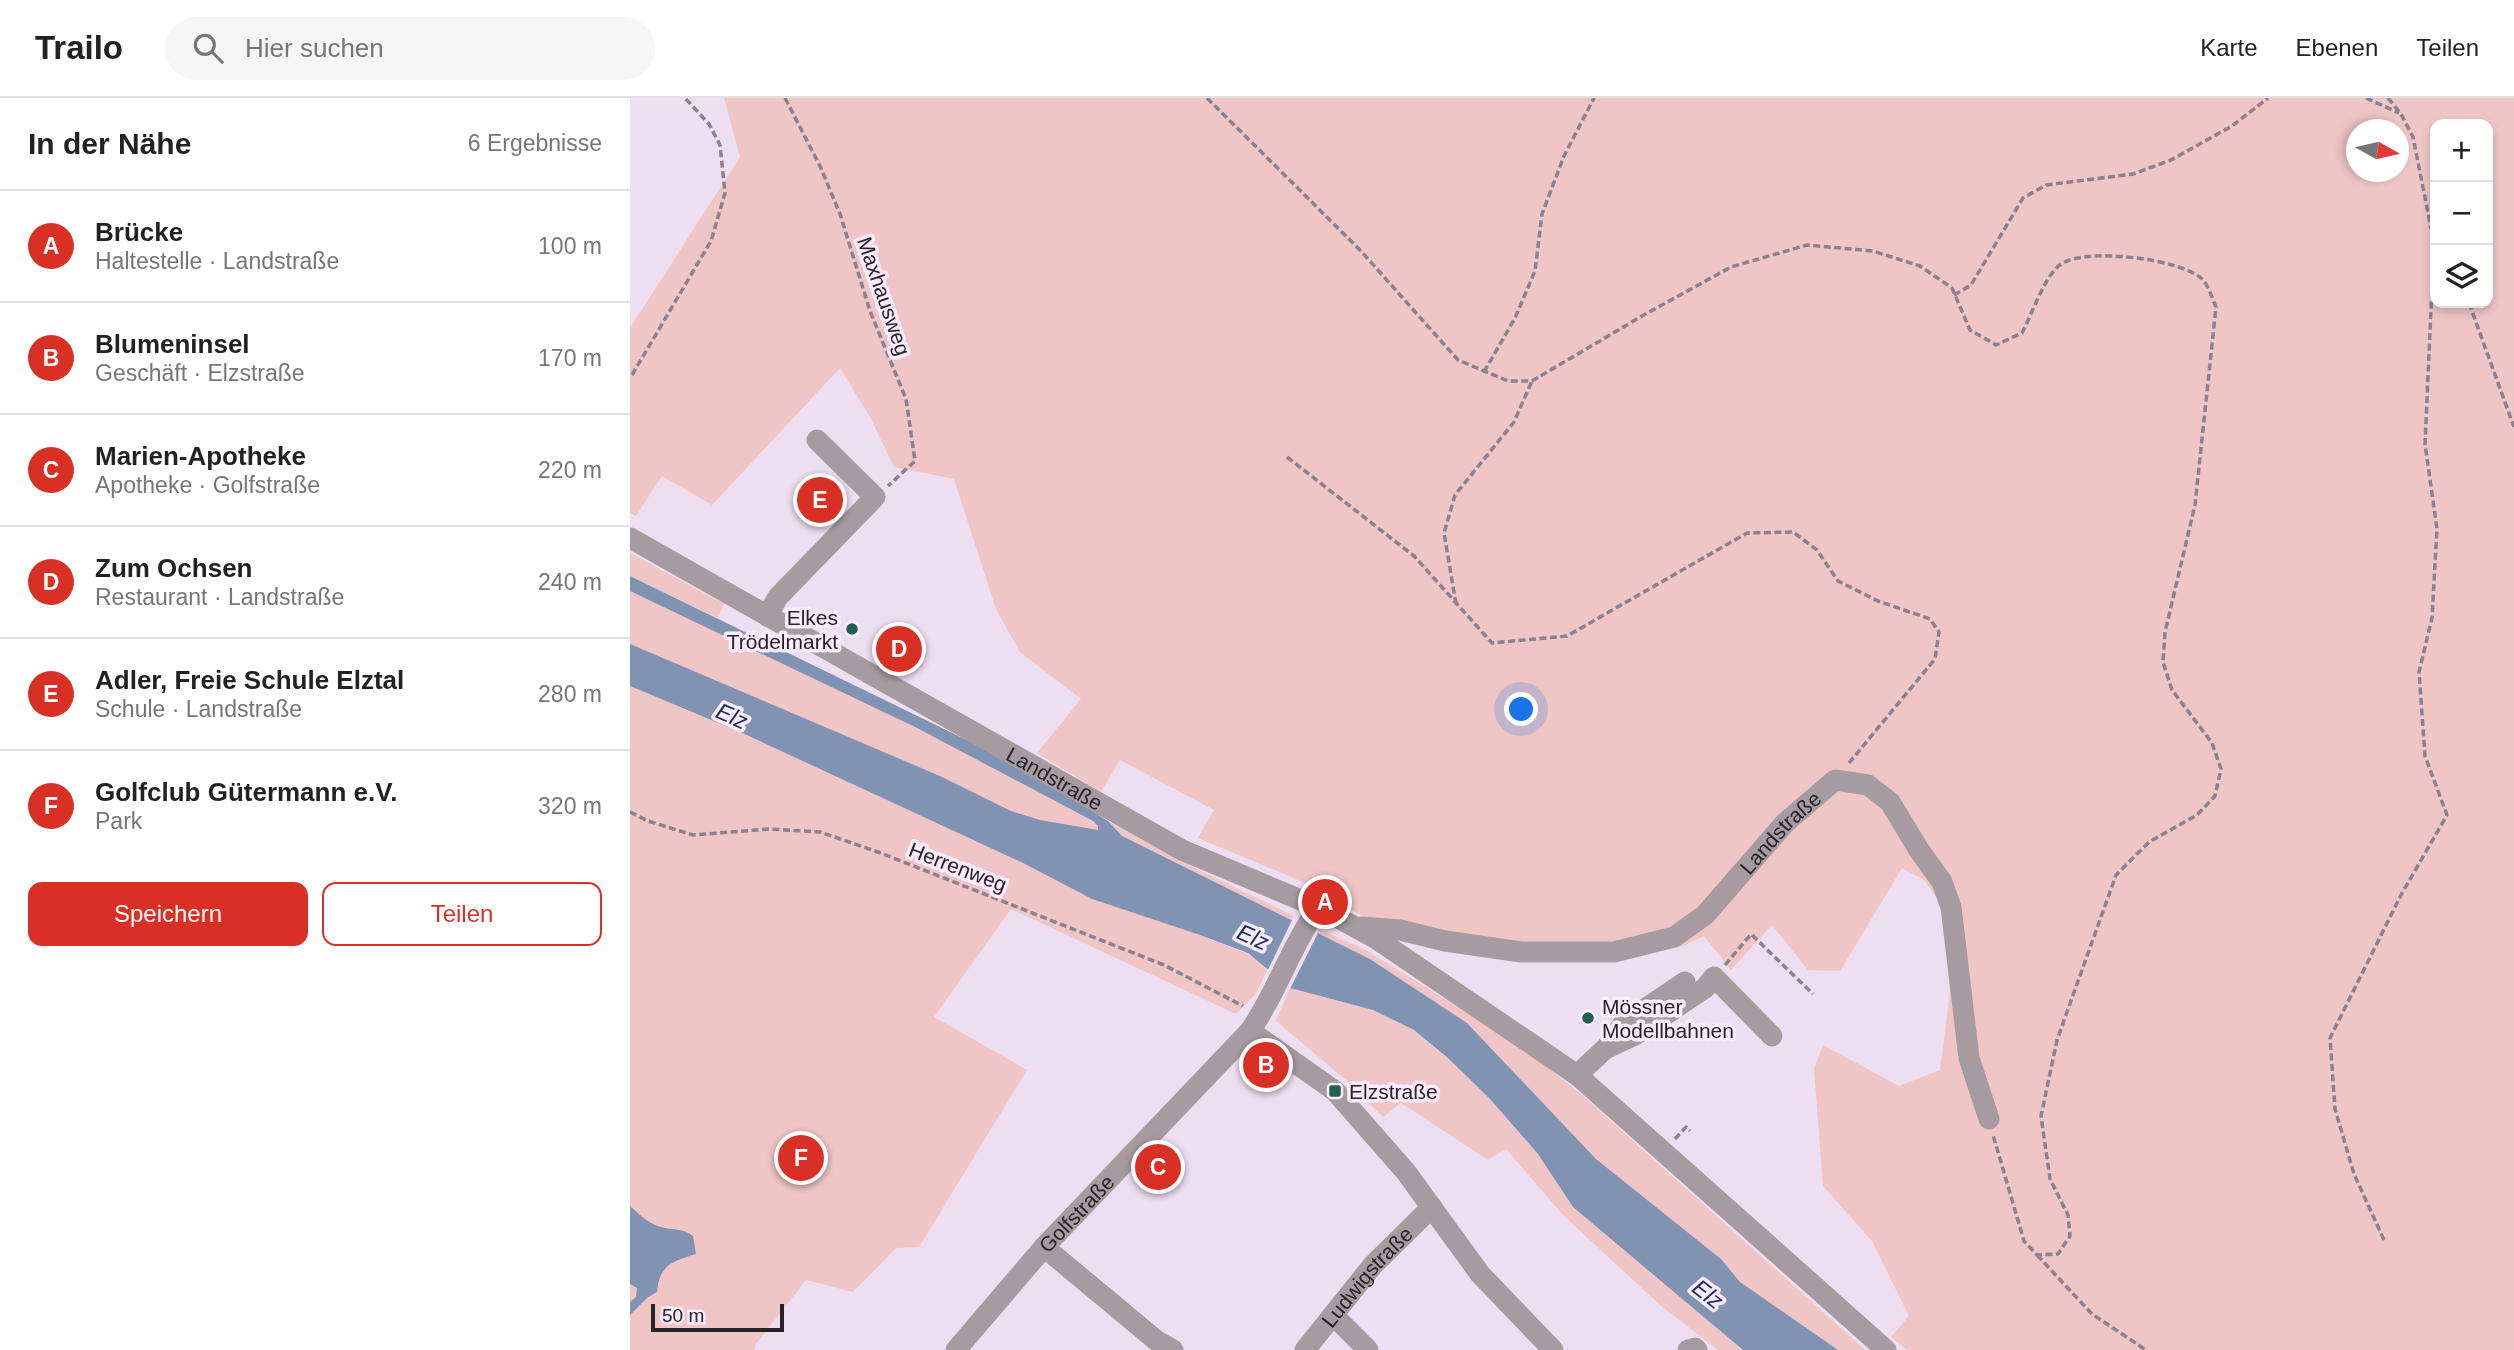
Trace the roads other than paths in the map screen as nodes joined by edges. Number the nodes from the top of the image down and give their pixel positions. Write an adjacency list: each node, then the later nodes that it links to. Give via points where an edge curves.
1 (817, 440): 3 (street, via 876,497 778,597)
2 (630, 538): 3 (street, Landstraße)
3 (767, 617): 4 (street, Landstraße, via 1182,850)
4 (1312, 915): 5 (street, Landstraße); 7 (street, Golfstraße)
5 (1352, 926): 10 (street, Landstraße); 11 (street, Landstraße, via 1521,951 1614,952 1674,937 1705,915 1785,823 1835,780 1868,785 1890,802 1942,882 1951,907 1969,1058)
6 (1685, 982): 9 (street, via 1623,1024)
7 (1260, 1015): 12 (street, via 1289,1056 1335,1091); 13 (street, Golfstraße)
8 (1772, 1036): 9 (street, via 1714,977 1705,988 1635,1035)
9 (1605, 1049): 10 (street)
10 (1577, 1075): 22 (street, Landstraße)
11 (1989, 1119)
12 (1432, 1207): 14 (street, Ludwigstraße, via 1373,1265); 19 (street, via 1480,1274)
13 (1044, 1247): 15 (street, Golfstraße); 16 (street, via 1157,1342)
14 (1333, 1315): 17 (street, Ludwigstraße); 18 (street)
15 (956, 1350)
16 (1173, 1350)
17 (1305, 1350)
18 (1368, 1350)
19 (1553, 1350)
20 (1688, 1350): 21 (street)
21 (1697, 1350)
22 (1886, 1350)

